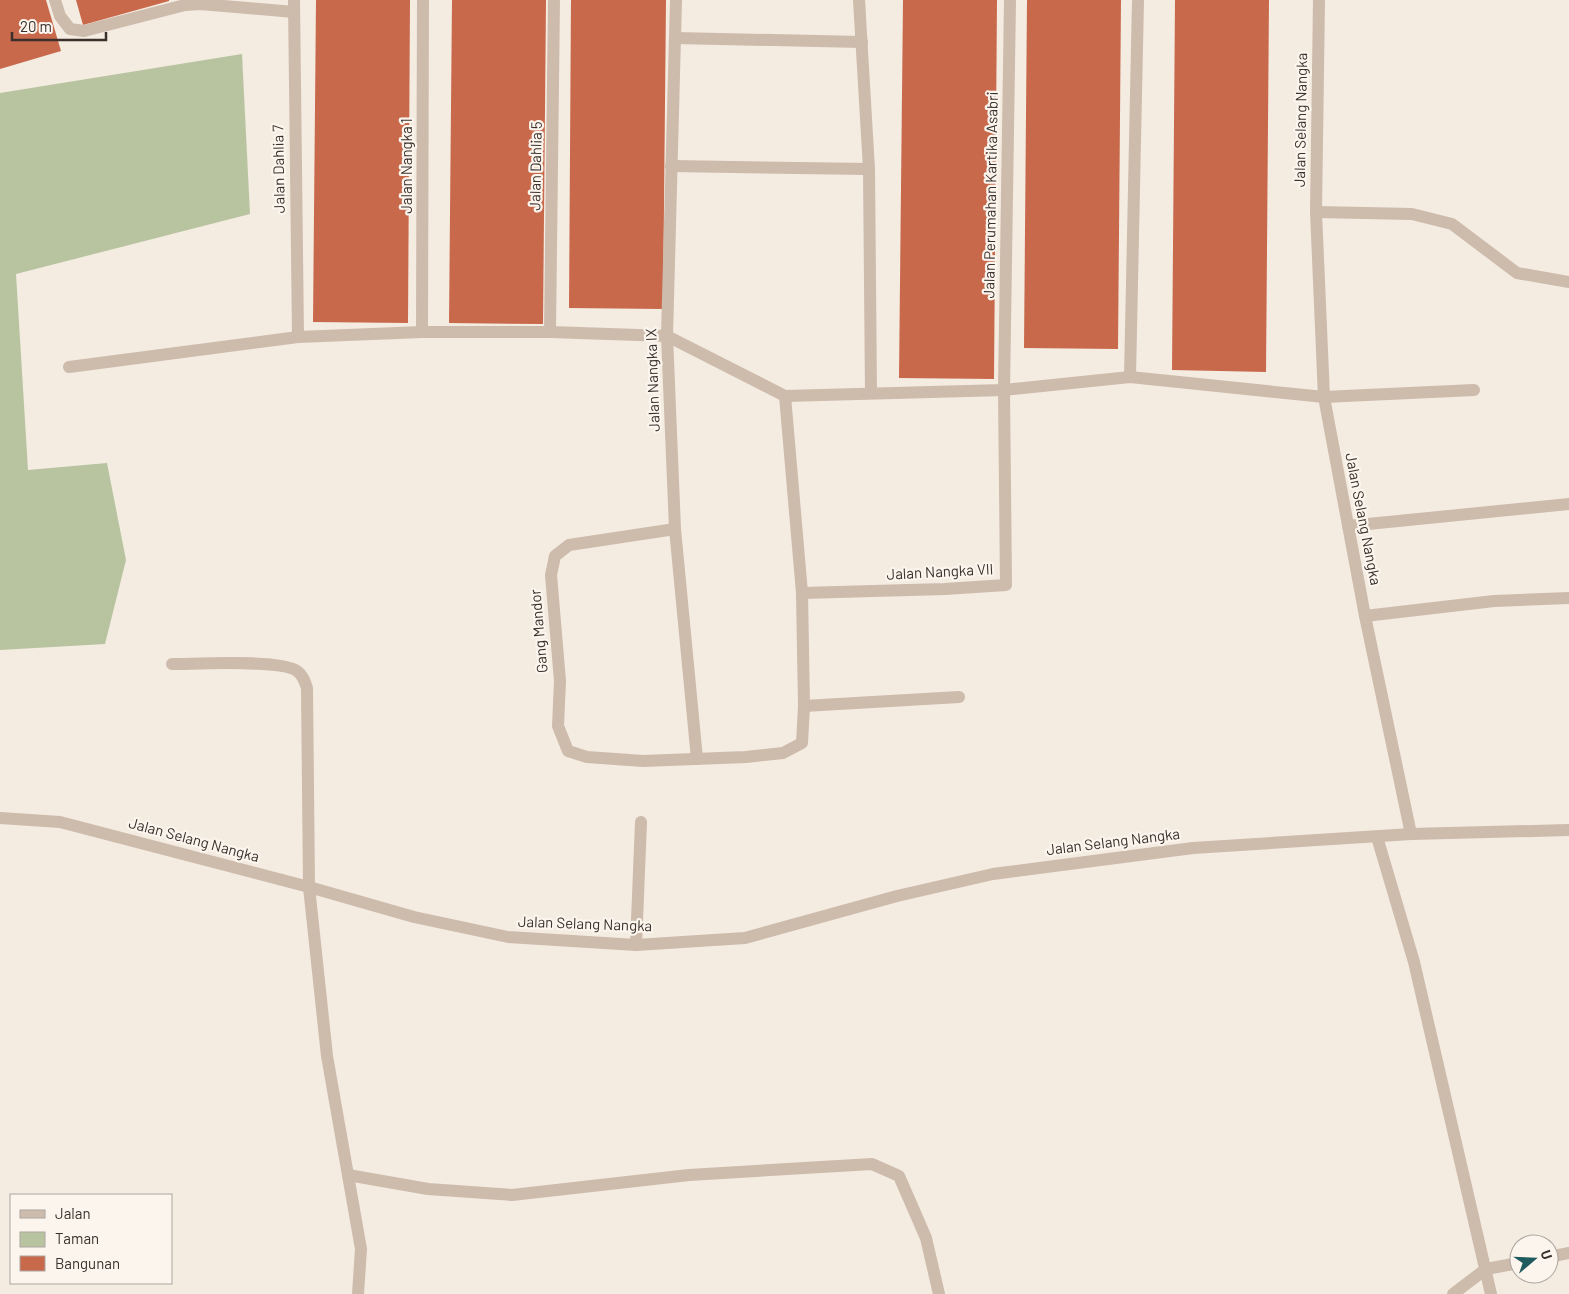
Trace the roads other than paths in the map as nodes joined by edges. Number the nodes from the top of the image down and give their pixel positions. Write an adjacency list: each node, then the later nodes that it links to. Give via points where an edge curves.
1 (55, 0): 9 (street, via 60,16 70,29 84,31)
2 (423, 0): 17 (street, Jalan Nangka 1)
3 (554, 0): 18 (street, Jalan Dahlia 5)
4 (676, 0): 11 (street, Jalan Nangka IX)
5 (859, 0): 12 (street)
6 (1010, 0): 23 (street, Jalan Perumahan Kartika Asabri)
7 (1138, 0): 22 (street)
8 (1319, 0): 15 (street, Jalan Selang Nangka)
9 (184, 3): 10 (street)
10 (294, 6): 20 (street, Jalan Dahlia 7)
11 (675, 38): 12 (street); 13 (street, Jalan Nangka IX)
12 (862, 42): 14 (street)
13 (671, 166): 14 (street); 19 (street, Jalan Nangka IX)
14 (869, 169): 25 (street)
15 (1316, 212): 16 (street, via 1412,214 1452,224 1517,273); 27 (street, Jalan Selang Nangka)
16 (1569, 282)
17 (422, 332): 18 (street); 20 (street)
18 (550, 332): 19 (street)
19 (667, 336): 26 (street); 30 (street, Jalan Nangka IX)
20 (298, 337): 21 (street)
21 (69, 367)
22 (1130, 377): 23 (street); 27 (street)
23 (1004, 390): 25 (street); 31 (street, Jalan Nangka VII, via 1006,585)
24 (1474, 390): 27 (street)
25 (871, 393): 26 (street)
26 (786, 396): 31 (street)
27 (1324, 397): 29 (street, Jalan Selang Nangka)
28 (1569, 504): 29 (street)
29 (1348, 526): 33 (street, Jalan Selang Nangka)
30 (675, 528): 37 (street, Jalan Nangka IX); 37 (street, Gang Mandor, via 569,545 555,556 551,575 560,681 558,726 568,751 587,757 643,761)
31 (802, 593): 36 (street)
32 (1569, 598): 33 (street, via 1494,601)
33 (1365, 616): 41 (street, Jalan Selang Nangka)
34 (172, 664): 43 (street, via 253,663 296,670 303,678 307,688)
35 (959, 697): 36 (street)
36 (804, 706): 37 (street, via 802,743 783,753)
37 (697, 758)
38 (0, 818): 43 (street, Jalan Selang Nangka, via 60,822)
39 (641, 822): 44 (street)
40 (1569, 830): 41 (street)
41 (1411, 834): 42 (street, Jalan Selang Nangka)
42 (1377, 837): 44 (street, Jalan Selang Nangka, via 1193,848 993,874 897,896 746,938); 47 (street, via 1414,962)
43 (309, 887): 44 (street, Jalan Selang Nangka, via 414,917 508,937); 45 (street, via 328,1056)
44 (636, 945)
45 (348, 1175): 48 (street, via 361,1249); 49 (street, via 428,1189 512,1195 688,1176 872,1164 899,1176 926,1238)
46 (1509, 1265): 47 (street)
47 (1486, 1269): 50 (street); 51 (street)
48 (358, 1294)
49 (939, 1294)
50 (1453, 1294)
51 (1491, 1294)

